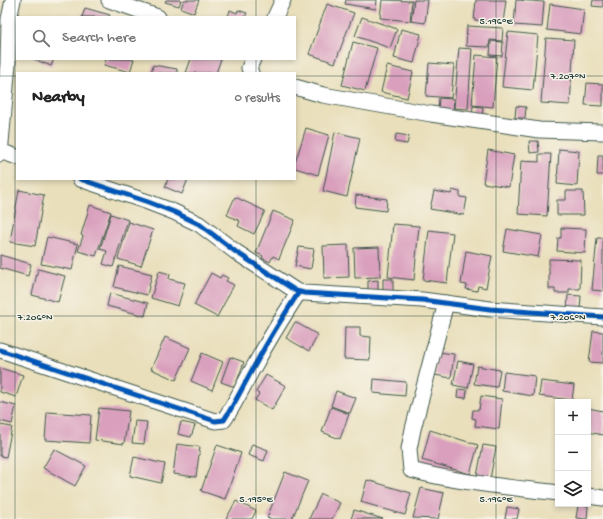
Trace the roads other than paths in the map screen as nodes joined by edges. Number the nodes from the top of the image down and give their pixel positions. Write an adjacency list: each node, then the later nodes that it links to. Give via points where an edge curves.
1 (13, 0): 10 (street, via 9,19 8,64)
2 (109, 0): 4 (street)
3 (283, 0): 5 (street)
4 (155, 16)
5 (275, 16)
6 (253, 60): 7 (street, via 249,68)
7 (251, 72)
8 (296, 87): 9 (street, via 339,98 539,130)
9 (603, 132)
10 (0, 153): 11 (street)
11 (16, 157)
12 (83, 180): 13 (street, via 148,202 199,224 236,252)
13 (299, 292): 14 (street); 16 (street, via 256,362 233,406 224,420 220,421)
14 (446, 303): 15 (street, via 490,309); 17 (street, via 410,442 411,470 476,484)
15 (603, 317)
16 (0, 350)
17 (555, 493)
18 (591, 496): 19 (street)
19 (603, 498)

